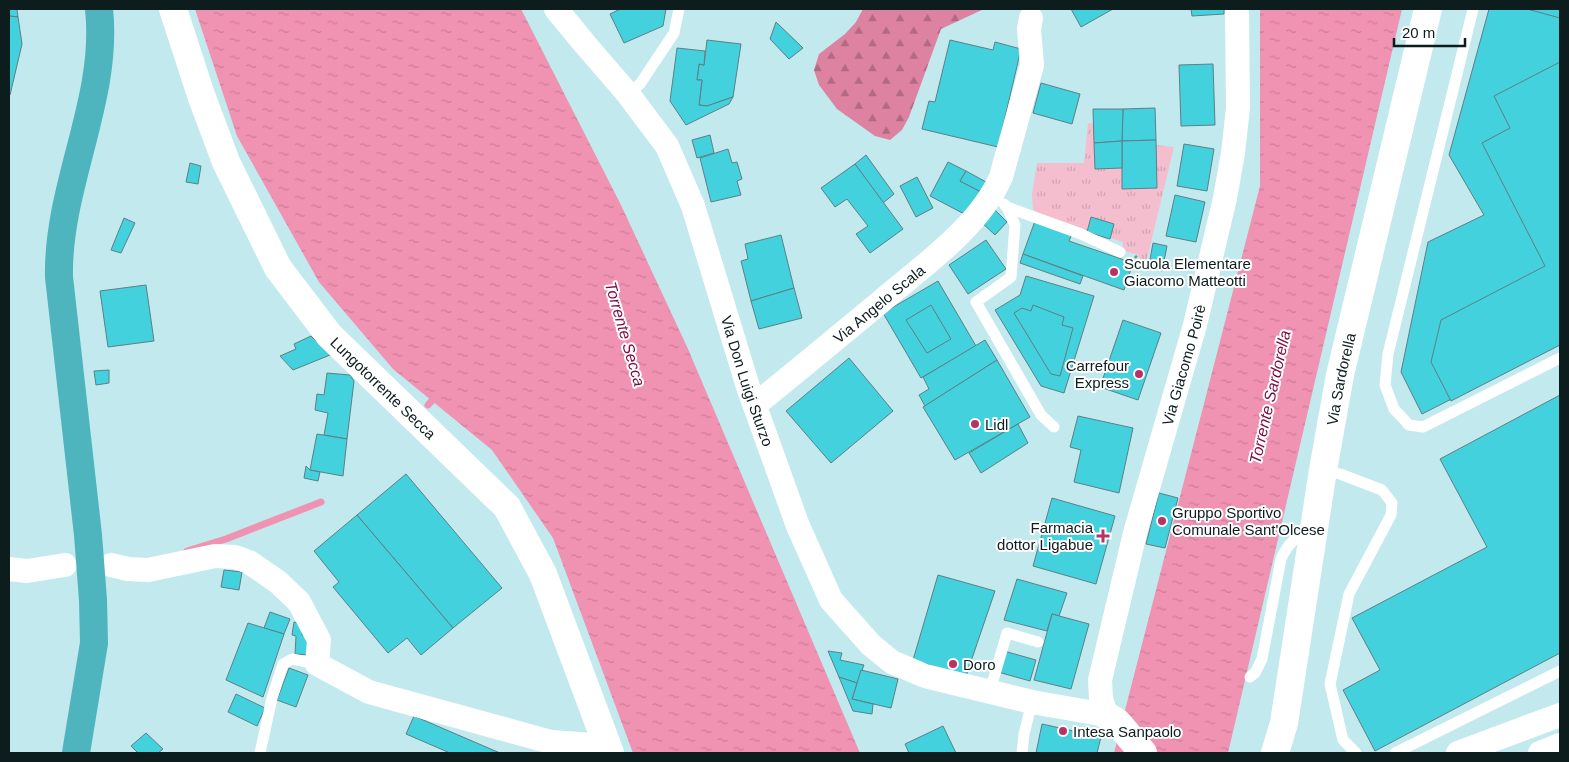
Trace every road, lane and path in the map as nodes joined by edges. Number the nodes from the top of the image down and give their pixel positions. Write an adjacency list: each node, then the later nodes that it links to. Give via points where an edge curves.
1 (99, 9): 30 (highway, via 100,49 68,197 59,261 93,600 94,643)
2 (173, 9): 29 (main road, Lungotorrente Secca, via 226,162 278,268 329,335 507,507 544,574)
3 (556, 9): 9 (street, Via Don Luigi Sturzo)
4 (679, 9): 9 (lane, via 674,33 640,84)
5 (1237, 9): 27 (street, Via Giacomo Poirè, via 1238,108 1233,154 1203,292 1135,533 1100,680 1101,698)
6 (1428, 9): 15 (main road, Via Sardorella, via 1340,375)
7 (1473, 9): 12 (lane, via 1388,354 1385,385 1394,409 1409,424 1423,427)
8 (1031, 18): 10 (street, Via Angelo Scala, via 1032,65 1001,177)
9 (628, 94): 13 (street, Via Don Luigi Sturzo, via 667,146 693,206)
10 (1000, 200): 11 (lane); 13 (street, Via Angelo Scala, via 977,216 937,254); 14 (lane, via 1015,225 1011,277 976,302 1041,415)
11 (1120, 252)
12 (1560, 358)
13 (755, 406): 24 (street, Via Don Luigi Sturzo, via 798,526 831,600 871,646 892,662 925,676)
14 (1054, 427)
15 (1323, 470): 16 (main road, Via Sardorella); 35 (lane, via 1382,490 1392,503 1391,515 1349,594 1330,684 1343,740)
16 (1314, 531): 23 (lane, via 1292,541 1281,559 1262,659); 34 (main road, Via Sardorella, via 1284,723)
17 (65, 565): 19 (street, via 27,571)
18 (111, 565): 21 (street, via 148,570 215,556 249,562 299,602 319,640)
19 (9, 569)
20 (1038, 642): 24 (lane, via 1007,633)
21 (317, 664): 29 (street, via 369,692 551,742); 31 (lane, via 292,659 283,664)
22 (1560, 671): 36 (lane)
23 (1250, 677)
24 (990, 691): 25 (street, Via Don Luigi Sturzo)
25 (1032, 702): 27 (street, Via Don Luigi Sturzo); 32 (lane)
26 (1560, 715): 37 (street)
27 (1112, 719): 33 (main road)
28 (1560, 745): 38 (street)
29 (610, 750)
30 (76, 753)
31 (260, 753)
32 (1022, 753)
33 (1143, 753)
34 (1275, 753)
35 (1356, 753)
36 (1394, 753)
37 (1458, 753)
38 (1540, 753)

